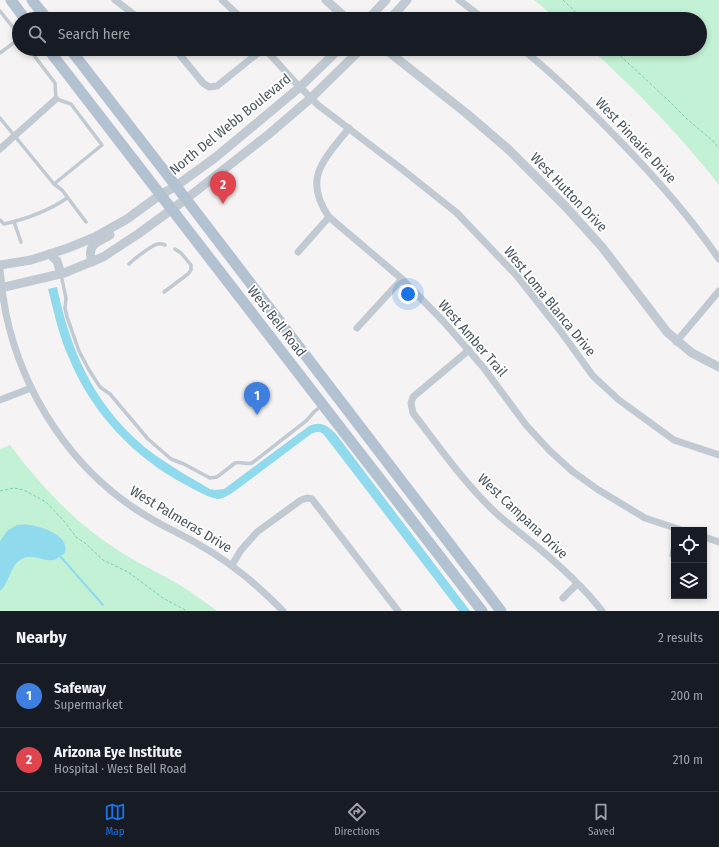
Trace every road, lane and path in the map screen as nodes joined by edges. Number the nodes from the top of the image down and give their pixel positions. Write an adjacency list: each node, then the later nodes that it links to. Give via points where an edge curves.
1 (11, 0): 11 (main road)
2 (32, 0): 12 (main road)
3 (115, 0): 13 (street)
4 (222, 0): 14 (street)
5 (326, 0): 15 (street)
6 (386, 0): 16 (street)
7 (407, 0): 17 (street)
8 (459, 0): 18 (street)
9 (564, 0): 19 (path)
10 (0, 11): 20 (lane)
11 (20, 12)
12 (41, 12)
13 (131, 12)
14 (234, 12)
15 (339, 12)
16 (375, 12)
17 (396, 12)
18 (475, 12)
19 (576, 12)
20 (12, 27)
21 (12, 44): 22 (lane)
22 (0, 53)
23 (35, 56): 36 (lane, via 56,83)
24 (53, 56): 44 (main road, West Bell Road)
25 (75, 56): 43 (main road, West Bell Road)
26 (181, 56): 27 (street, via 202,83 209,87 217,86)
27 (255, 56)
28 (271, 56): 34 (street, West Loma Blanca Drive)
29 (332, 56): 34 (street, North Del Webb Boulevard)
30 (355, 56): 35 (street)
31 (394, 56): 70 (street, West Hutton Drive, via 466,112 538,178 602,247)
32 (531, 56): 58 (street, West Pineaire Drive, via 592,111 677,202)
33 (621, 56): 40 (path)
34 (300, 87): 35 (street, West Loma Blanca Drive); 43 (street, North Del Webb Boulevard, via 216,157)
35 (311, 98): 38 (street, West Loma Blanca Drive); 46 (street)
36 (56, 99): 39 (street); 42 (lane, via 71,104 102,145)
37 (0, 118): 39 (lane)
38 (349, 128): 48 (street, West Amber Trail, via 321,163 318,171 317,194 321,206); 77 (street, West Loma Blanca Drive, via 457,213 517,276 593,376 619,400 674,440)
39 (15, 136): 41 (street); 42 (lane)
40 (719, 148)
41 (0, 149)
42 (54, 184): 45 (lane)
43 (176, 186): 44 (street, North Del Webb Boulevard); 46 (main road, West Bell Road)
44 (160, 195): 47 (main road, West Bell Road); 49 (street, North Del Webb Boulevard)
45 (67, 198): 51 (lane, via 57,205); 52 (lane)
46 (186, 199): 47 (street); 69 (main road, West Bell Road)
47 (171, 209): 59 (street, via 138,234); 71 (main road, West Bell Road)
48 (329, 217): 56 (street); 64 (street, West Amber Trail)
49 (127, 219): 57 (street, North Del Webb Boulevard, via 80,244); 59 (street, via 116,232 91,247)
50 (0, 220): 51 (lane, via 4,224)
51 (14, 222): 53 (lane)
52 (86, 222)
53 (21, 242)
54 (165, 245): 60 (lane, via 155,245)
55 (175, 249): 67 (lane, via 191,265 191,270)
56 (298, 252)
57 (50, 254): 61 (street, North Del Webb Boulevard); 63 (street, via 57,261)
58 (719, 259)
59 (92, 262): 63 (street)
60 (129, 264)
61 (0, 265)
62 (0, 269): 65 (street, West Palmeras Drive)
63 (61, 274): 65 (street); 76 (lane, via 67,317 89,370 100,386 114,398 148,439 175,462 210,478 217,477 235,463 252,463 306,421)
64 (402, 279): 68 (street); 72 (street, West Amber Trail)
65 (1, 288): 74 (street, West Palmeras Drive, via 10,331)
66 (719, 291): 70 (street)
67 (164, 292)
68 (357, 328)
69 (293, 339): 71 (main road); 89 (main road, West Bell Road)
70 (676, 342): 73 (street, West Hutton Drive)
71 (280, 350): 76 (main road, West Bell Road)
72 (469, 350): 79 (street, West Amber Trail, via 526,425 572,471 645,518); 83 (street, West Campana Drive, via 413,397 413,413 483,499)
73 (719, 367)
74 (31, 388): 75 (street); 82 (street, West Palmeras Drive, via 61,438 101,482 140,512)
75 (0, 400)
76 (323, 404): 88 (main road, West Bell Road)
77 (719, 455)
78 (0, 491): 85 (path, via 14,488 24,490 46,502 77,538 103,560 128,572 157,594)
79 (671, 527)
80 (707, 538): 81 (street)
81 (719, 542)
82 (232, 565): 86 (street, West Palmeras Drive, via 265,592); 87 (street, via 257,532 301,500 312,499)
83 (577, 584): 84 (street); 90 (street, West Campana Drive)
84 (563, 598)
85 (187, 611)
86 (283, 611)
87 (398, 611)
88 (482, 611)
89 (501, 611)
90 (602, 611)

